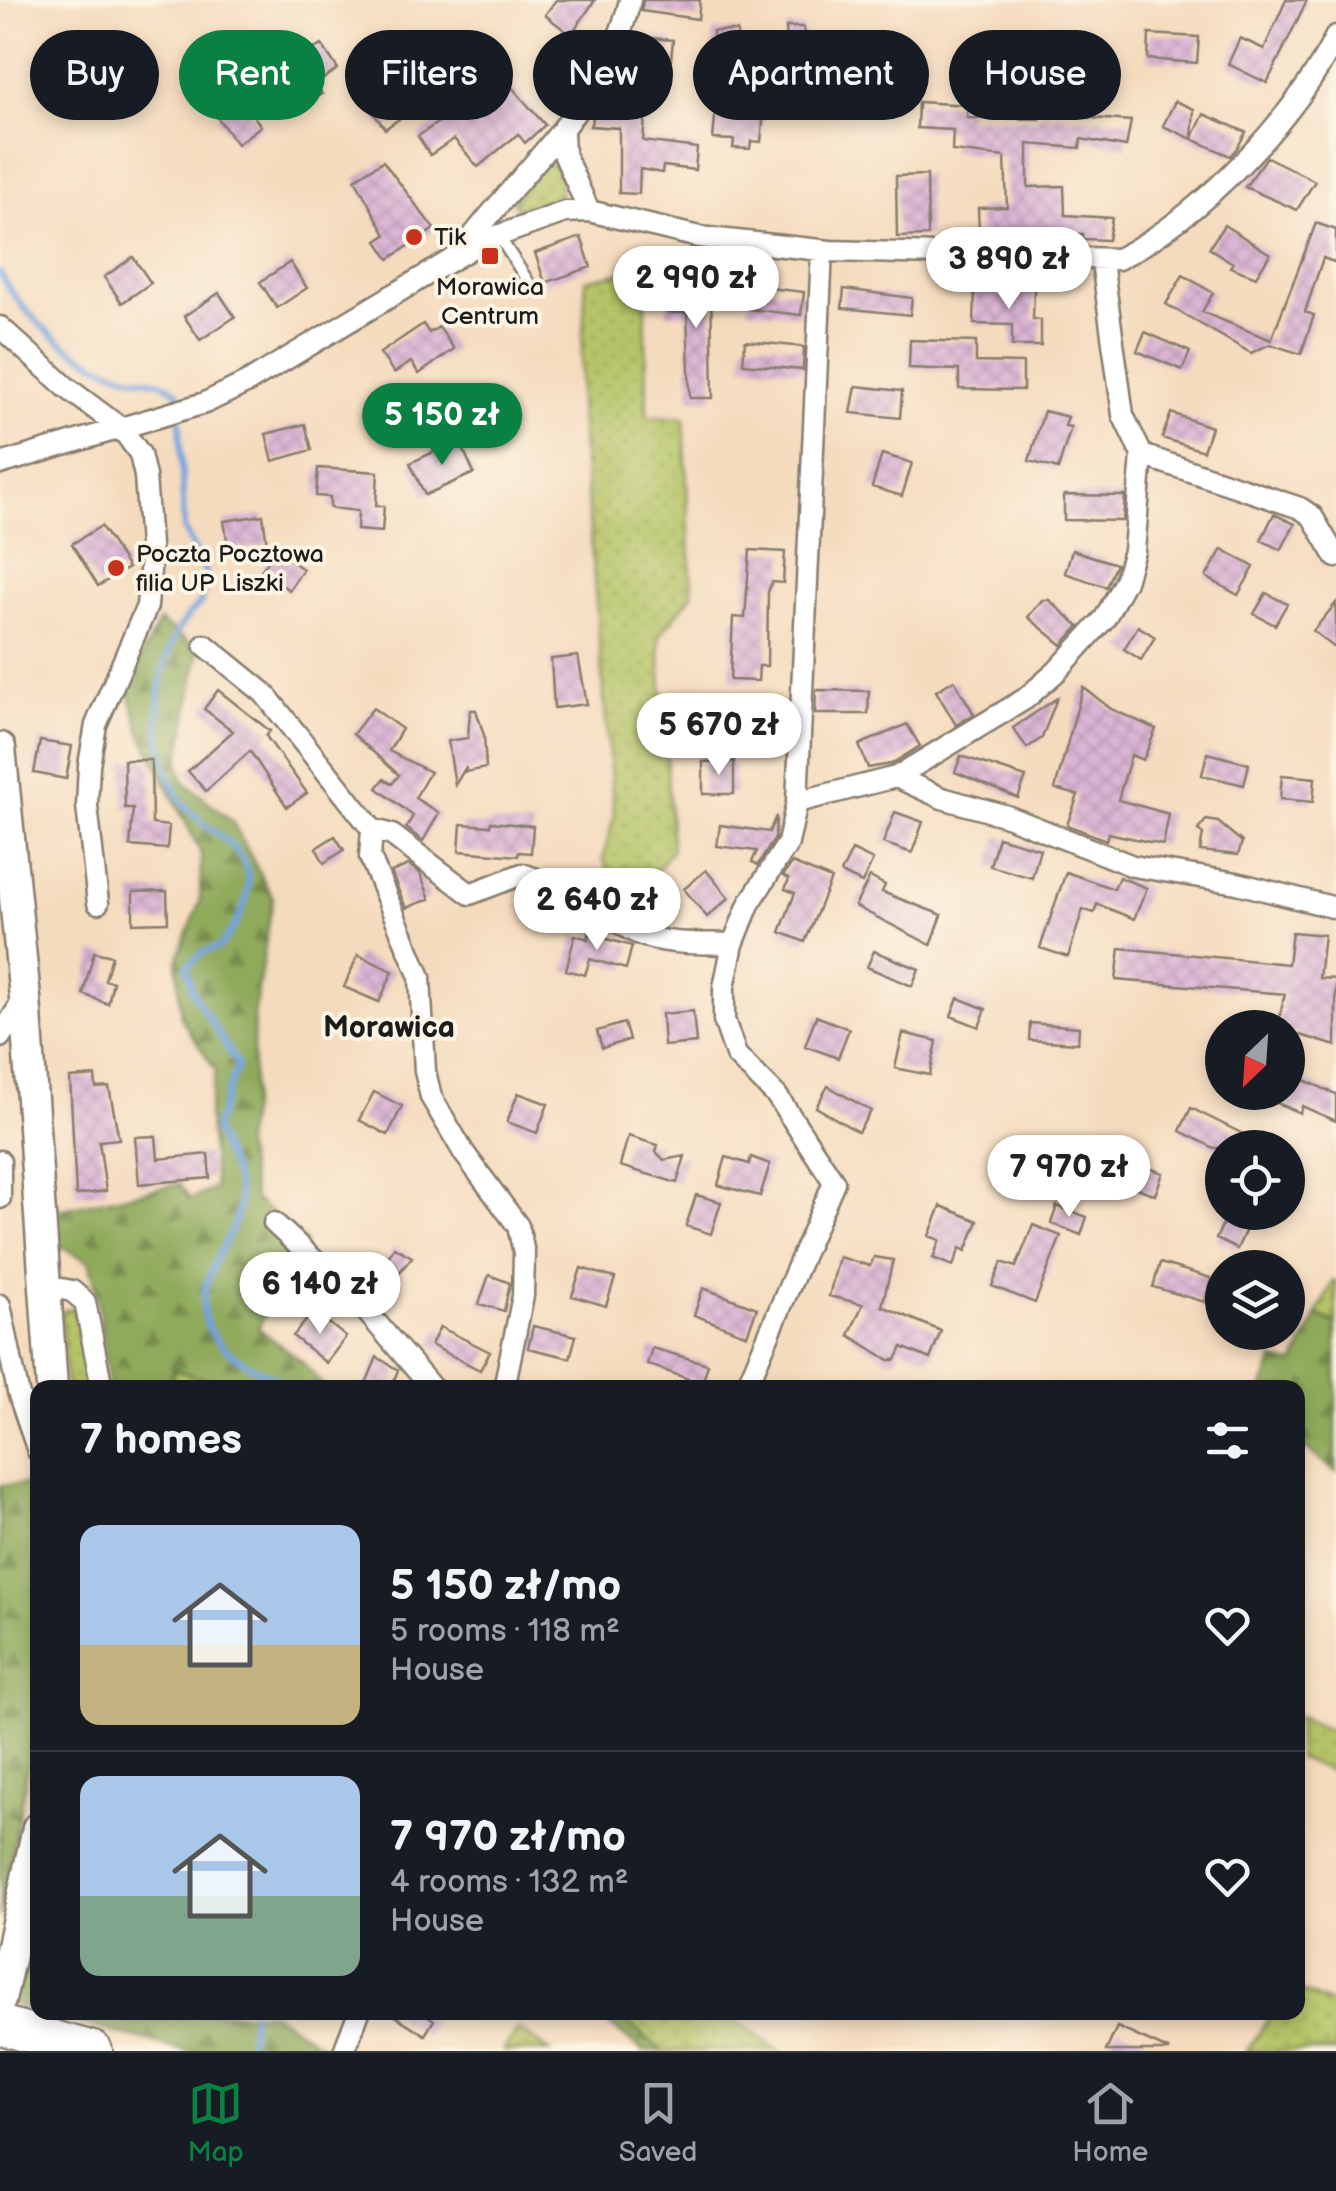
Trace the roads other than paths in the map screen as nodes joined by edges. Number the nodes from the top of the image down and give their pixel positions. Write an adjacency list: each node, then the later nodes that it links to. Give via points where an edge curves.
1 (630, 0): 3 (street, via 606,66)
2 (1336, 36): 8 (street, via 1290,107 1216,186 1152,242)
3 (563, 132): 4 (street, via 564,154); 7 (street, via 499,200)
4 (589, 211): 5 (street); 6 (street, via 700,237)
5 (498, 234): 7 (street); 9 (lane)
6 (822, 250): 8 (street); 18 (street)
7 (456, 259): 11 (street, via 204,404)
8 (1102, 262): 12 (street, via 1123,415)
9 (531, 286)
10 (0, 327): 11 (street)
11 (122, 429): 13 (street); 20 (street, via 146,476 151,559 145,611 96,724 89,765)
12 (1142, 455): 14 (street, via 1300,508); 17 (street, via 1134,552 1105,618 1025,699)
13 (0, 464)
14 (1336, 557)
15 (205, 645): 19 (street, via 264,693)
16 (0, 748): 23 (street)
17 (896, 777): 18 (street); 21 (street, via 1133,866)
18 (797, 802): 22 (street, via 788,842)
19 (372, 829): 22 (street, via 392,835 470,894 522,874 601,901 614,922 654,940); 33 (street, via 370,857 420,977 431,1097 518,1226 524,1296)
20 (98, 902)
21 (1336, 908)
22 (733, 944): 34 (street, via 724,1020 736,1056 777,1096 834,1182)
23 (25, 998): 24 (street); 28 (street)
24 (0, 1037)
25 (0, 1161): 26 (street)
26 (0, 1198)
27 (274, 1222): 32 (street, via 356,1299)
28 (45, 1286): 30 (street); 31 (street, via 72,1291 85,1302)
29 (0, 1305): 35 (street)
30 (51, 1380)
31 (100, 1380)
32 (425, 1380)
33 (506, 1380)
34 (749, 1380)
35 (30, 1427)
36 (30, 1864): 37 (street)
37 (0, 2000)
38 (356, 2020): 41 (street)
39 (0, 2025): 40 (highway)
40 (93, 2051)
41 (344, 2051)

